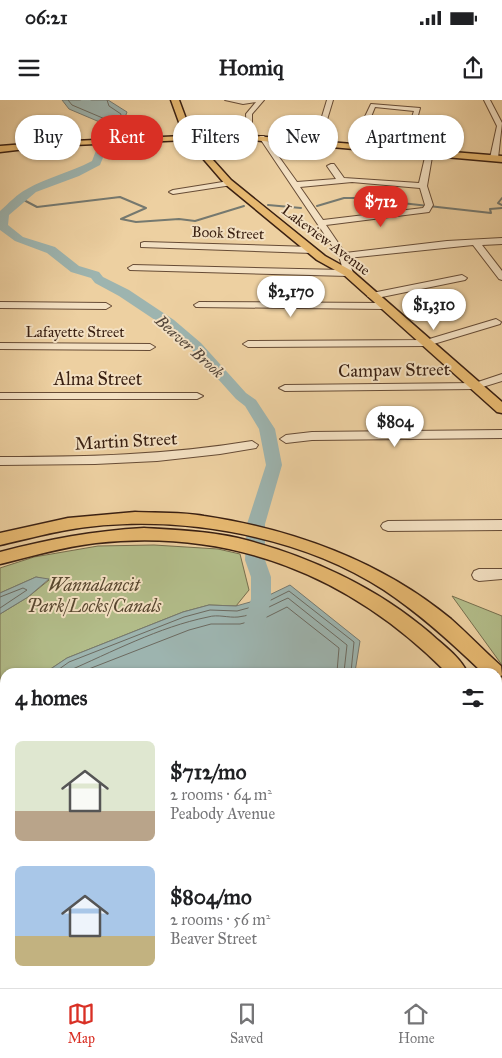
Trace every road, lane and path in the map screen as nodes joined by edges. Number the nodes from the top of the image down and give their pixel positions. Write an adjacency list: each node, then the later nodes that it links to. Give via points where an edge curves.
1 (175, 100): 7 (main road, Lakeview Avenue)
2 (229, 100): 3 (street); 6 (street)
3 (260, 100): 6 (street)
4 (330, 100): 8 (street)
5 (487, 100): 17 (street, via 500,126)
6 (249, 114)
7 (181, 115)
8 (327, 115)
9 (369, 115): 10 (street, via 373,105 418,109)
10 (416, 115)
11 (258, 137): 12 (main road)
12 (262, 137): 13 (main road); 23 (street)
13 (268, 138)
14 (173, 139): 15 (main road)
15 (0, 149)
16 (464, 156): 17 (main road)
17 (498, 158)
18 (207, 160): 22 (main road, Lakeview Avenue)
19 (428, 160): 24 (street)
20 (331, 166): 21 (street)
21 (341, 180): 23 (street); 24 (street)
22 (229, 183): 25 (street); 30 (main road, Lakeview Avenue)
23 (293, 185): 26 (street)
24 (423, 186): 26 (street, via 426,210)
25 (173, 192)
26 (320, 223): 31 (street)
27 (502, 242): 28 (street)
28 (476, 243): 31 (street); 34 (street)
29 (144, 244): 30 (street, Book Street)
30 (312, 250): 33 (main road, Lakeview Avenue)
31 (343, 256): 33 (street)
32 (133, 268): 33 (street)
33 (348, 273): 36 (main road, Lakeview Avenue)
34 (502, 277)
35 (462, 278): 36 (street)
36 (372, 296): 40 (main road, Lakeview Avenue)
37 (199, 305): 40 (street)
38 (0, 306): 39 (street)
39 (106, 306)
40 (383, 306): 42 (main road, Lakeview Avenue)
41 (496, 322): 42 (street)
42 (427, 343): 43 (street); 47 (main road, Lakeview Avenue)
43 (248, 344)
44 (0, 346): 45 (street, Lafayette Street)
45 (150, 347)
46 (502, 377): 47 (street, Campaw Street)
47 (476, 386): 48 (street, Campaw Street); 51 (main road, Lakeview Avenue)
48 (285, 388)
49 (0, 396): 50 (street, Alma Street)
50 (197, 396)
51 (502, 409)
52 (502, 434): 53 (street)
53 (286, 439)
54 (252, 445): 55 (street, Martin Street, via 143,460)
55 (0, 461)
56 (502, 525): 57 (street)
57 (388, 526)
58 (0, 539): 63 (main road, via 58,526 119,519 188,518 224,522 275,534 331,554 399,591 446,626)
59 (0, 558): 62 (main road, via 42,545 123,535 178,534 217,540 274,554 343,583 402,621)
60 (502, 574): 61 (street)
61 (479, 575)
62 (454, 668)
63 (490, 668)

